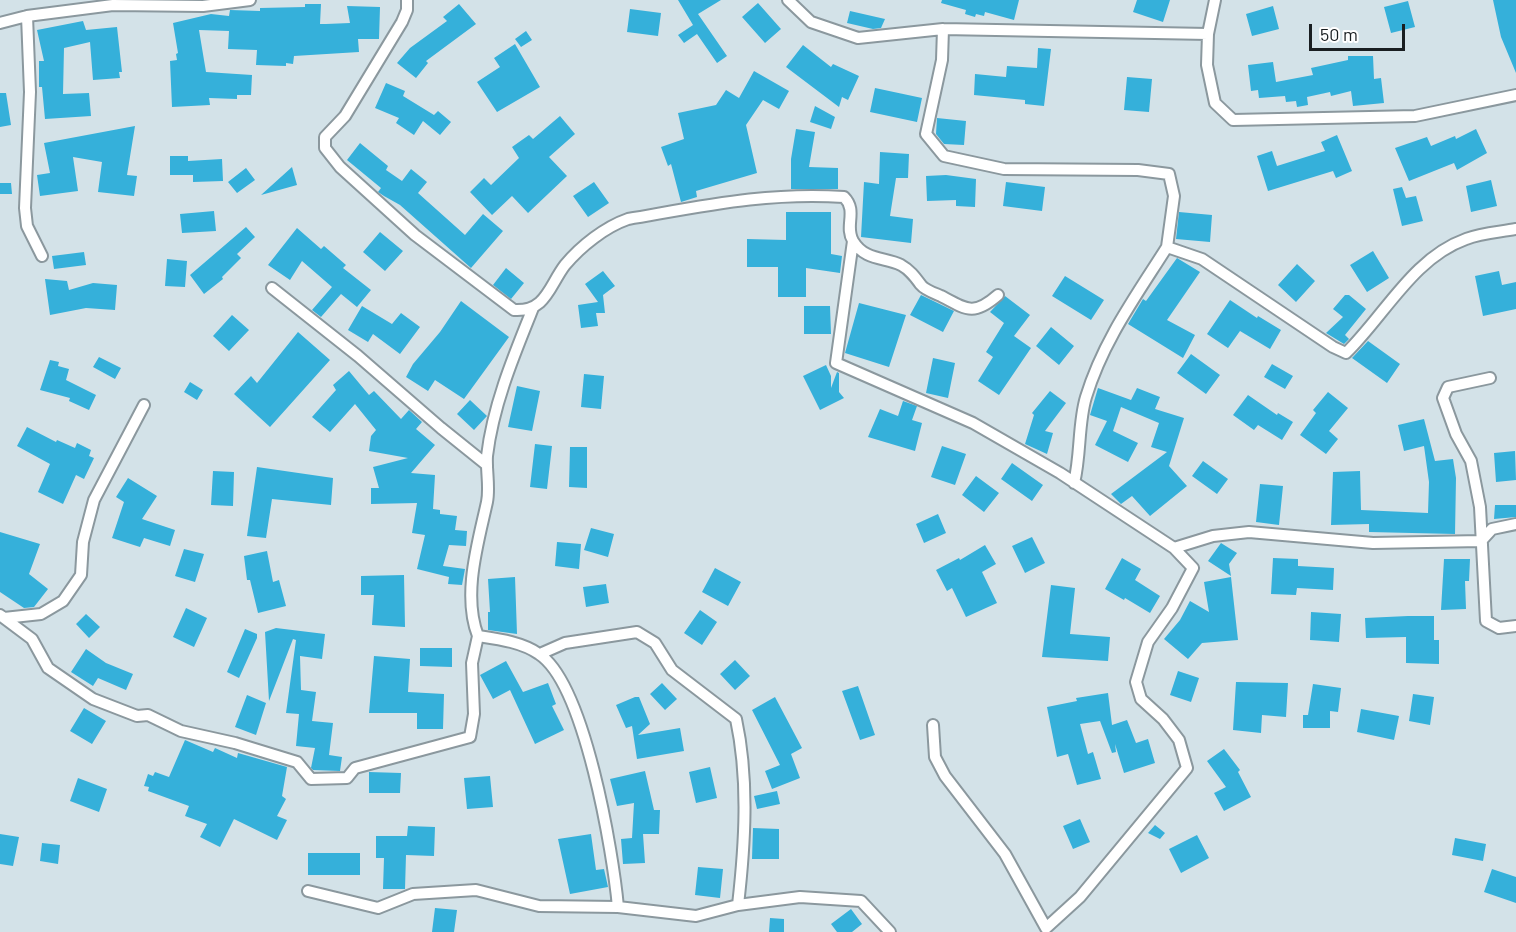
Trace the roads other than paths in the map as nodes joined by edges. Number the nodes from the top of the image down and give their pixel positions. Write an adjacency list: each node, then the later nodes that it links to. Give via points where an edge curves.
1 (250, 0): 5 (street)
2 (407, 0): 17 (street, via 407,10 381,58 345,116 325,137 325,148 340,167 415,235 514,310)
3 (788, 0): 8 (street, via 811,22 858,38)
4 (1215, 0): 9 (street)
5 (220, 2): 6 (street, via 202,6 129,4)
6 (27, 16): 7 (street); 14 (street, via 30,92 25,208 29,232)
7 (0, 23)
8 (943, 29): 9 (street); 13 (street, via 942,60 926,134 944,156 1004,169 1138,170 1169,174 1174,196)
9 (1208, 34): 10 (street, via 1207,64 1215,103 1233,120 1415,116)
10 (1516, 95)
11 (1516, 229): 13 (street, via 1466,239 1430,257 1346,353 1202,259)
12 (853, 241): 16 (street, via 875,260 901,265 921,286 962,308 985,306); 17 (street, via 852,209 844,197 758,196 628,219 609,226 565,265 547,297); 21 (street, via 836,363 973,423)
13 (1167, 247): 21 (street, via 1109,337 1085,399)
14 (42, 256)
15 (272, 288): 20 (street)
16 (998, 295)
17 (533, 308): 20 (street, via 508,370)
18 (1490, 378): 23 (street, via 1448,387 1443,398 1471,461 1480,507)
19 (144, 405): 25 (street, via 94,500 83,542 81,575 63,601 41,614)
20 (487, 465): 27 (street, via 488,499 478,538 471,617)
21 (1074, 483): 24 (street)
22 (1516, 524): 23 (street, via 1492,528)
23 (1481, 541): 24 (street, via 1373,543 1249,532 1213,536); 26 (street, via 1486,621 1498,628)
24 (1174, 548): 33 (street, via 1193,568 1148,642 1136,682 1140,699 1179,740 1187,768 1080,897)
25 (2, 616): 27 (street, via 32,639 48,668 93,699 137,716 148,715 182,731 297,762 311,779 347,778 355,768 470,737 474,714 472,663)
26 (1516, 626)
27 (478, 636): 28 (street, via 505,640)
28 (540, 654): 31 (street, via 565,643 636,632 655,643 672,670 736,719 744,756 743,864); 32 (street, via 565,685 583,734 614,868)
29 (933, 725): 33 (street, via 935,757 940,767 1005,854)
30 (308, 891): 32 (street, via 378,908 413,894 476,890 539,906)
31 (738, 905): 32 (street, via 696,916); 34 (street, via 800,897 861,901)
32 (618, 907)
33 (1047, 930)
34 (890, 932)

